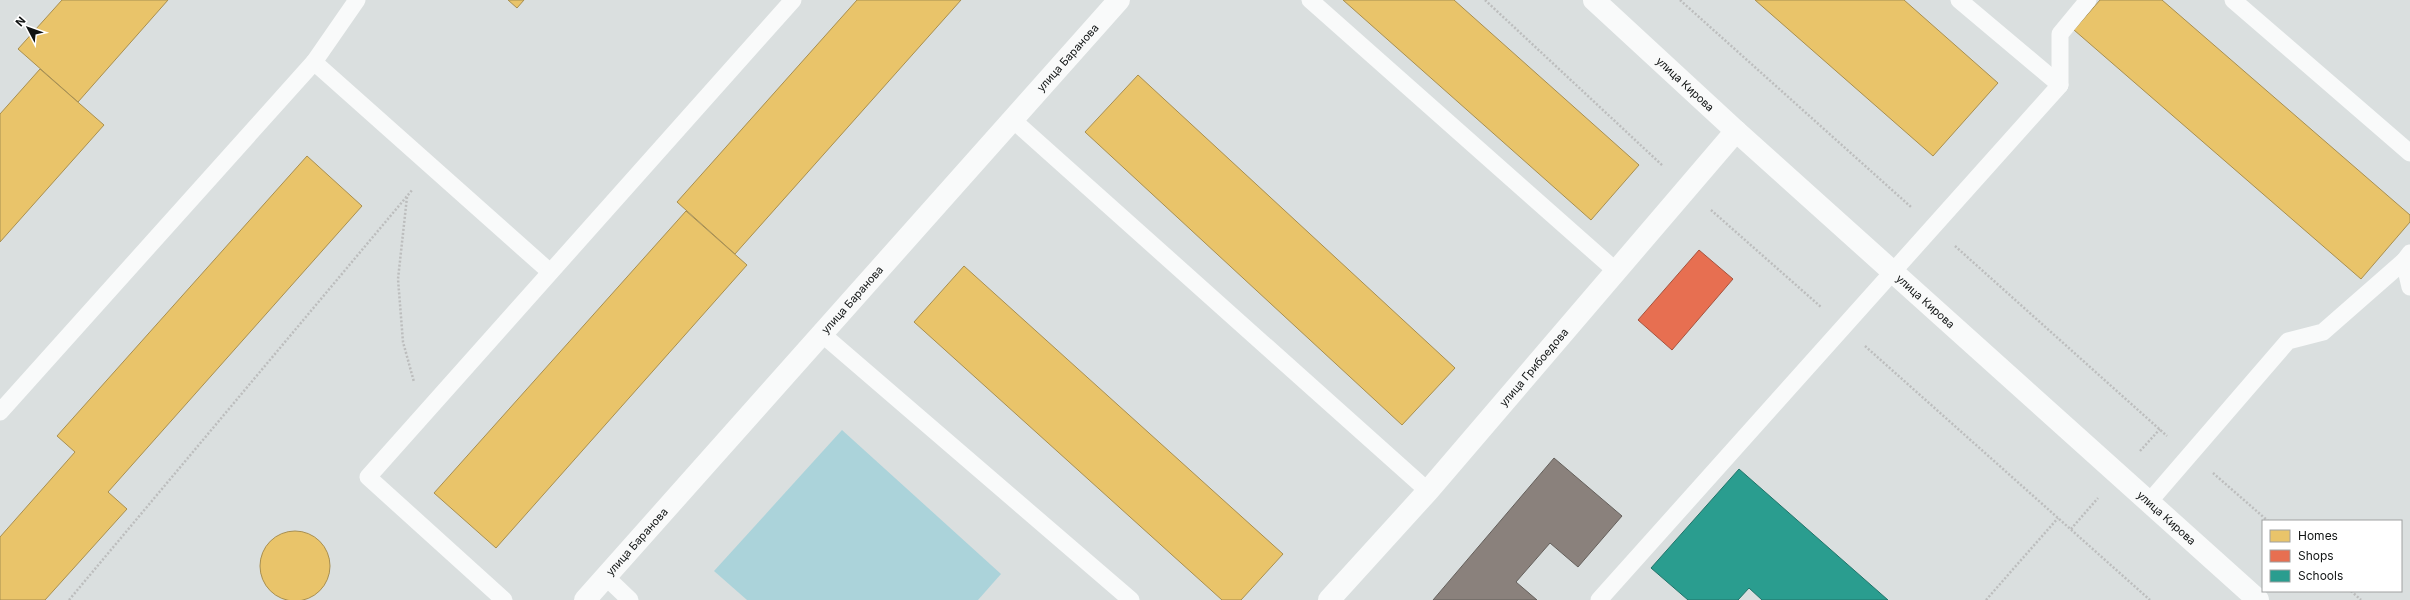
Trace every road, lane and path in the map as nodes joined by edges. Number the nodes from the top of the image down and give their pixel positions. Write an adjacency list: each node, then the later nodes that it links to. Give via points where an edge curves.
1 (357, 0): 11 (lane)
2 (793, 0): 23 (lane)
3 (1119, 0): 13 (street, улица Баранова)
4 (1310, 0): 21 (lane)
5 (1485, 0): 17 (path)
6 (1594, 0): 14 (street, улица Кирова)
7 (1680, 0): 19 (path)
8 (1959, 0): 12 (lane)
9 (2088, 0): 12 (lane, via 2060,34)
10 (2233, 0): 15 (lane)
11 (314, 62): 16 (lane); 27 (lane)
12 (2060, 85): 19 (lane)
13 (1013, 120): 26 (street, улица Баранова); 30 (lane)
14 (1736, 131): 17 (street, улица Грибоедова); 22 (street, улица Кирова)
15 (2410, 153)
16 (431, 167): 18 (path); 23 (lane)
17 (1687, 188): 21 (street, улица Грибоедова); 25 (path)
18 (407, 196): 28 (path, via 398,279 402,334); 36 (path)
19 (1932, 226): 22 (lane); 29 (path)
20 (2407, 257): 24 (lane); 29 (lane, via 2323,332 2288,341)
21 (1616, 271): 30 (street, улица Грибоедова)
22 (1891, 271): 25 (lane); 31 (street, улица Кирова)
23 (550, 272): 28 (lane)
24 (2410, 286)
25 (1842, 326): 32 (path); 42 (lane)
26 (822, 334): 34 (street, улица Баранова); 40 (lane)
27 (0, 412)
28 (422, 415): 37 (lane, via 368,477)
29 (2189, 453): 31 (lane); 33 (path)
30 (1428, 491): 41 (street, улица Грибоедова)
31 (2149, 502): 45 (street, улица Кирова)
32 (2058, 518): 43 (path); 44 (path)
33 (2267, 520)
34 (606, 577): 38 (street, улица Баранова); 39 (lane)
35 (2352, 592): 46 (path)
36 (69, 600)
37 (504, 600)
38 (585, 600)
39 (630, 600)
40 (1131, 600)
41 (1329, 600)
42 (1599, 600)
43 (1986, 600)
44 (2150, 600)
45 (2258, 600)
46 (2361, 600)

